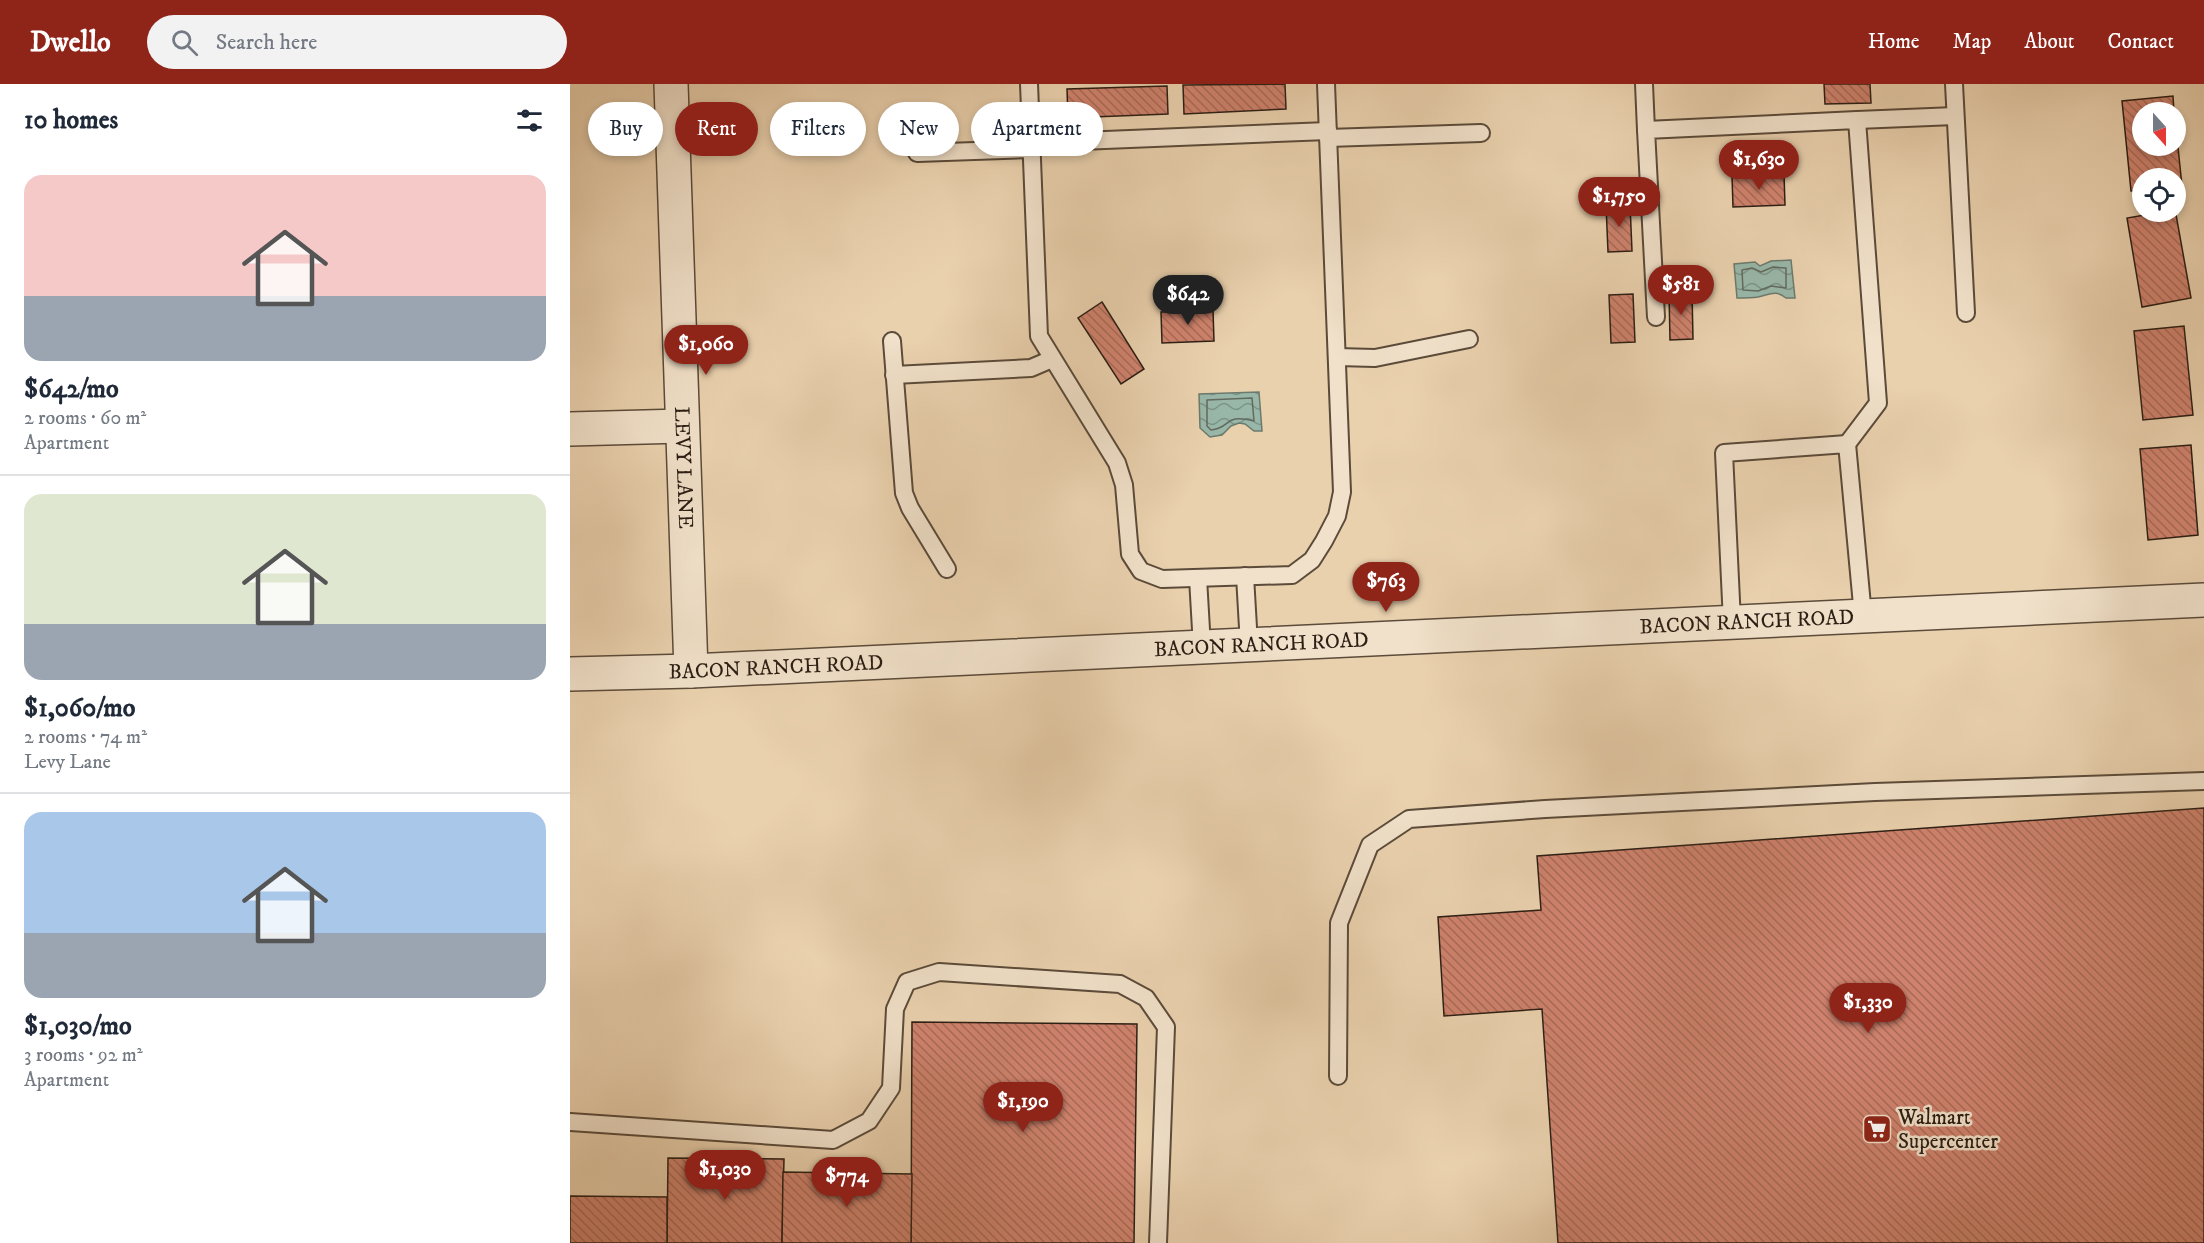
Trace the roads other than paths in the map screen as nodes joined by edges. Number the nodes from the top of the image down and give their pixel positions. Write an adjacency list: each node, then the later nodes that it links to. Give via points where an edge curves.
1 (671, 84): 21 (street, LEVY LANE)
2 (1029, 84): 6 (lane)
3 (1326, 84): 11 (lane)
4 (1644, 84): 9 (lane)
5 (1954, 84): 7 (lane)
6 (1030, 102)
7 (1955, 116): 8 (lane); 14 (lane)
8 (1857, 120): 9 (lane); 23 (lane, via 1878,403)
9 (1646, 130): 15 (lane)
10 (1481, 133): 11 (lane)
11 (1328, 134): 12 (lane); 18 (lane)
12 (1103, 143)
13 (1031, 156): 19 (lane, via 1039,336)
14 (1966, 314)
15 (1656, 317)
16 (1469, 339): 18 (lane, via 1375,358)
17 (892, 341): 20 (lane)
18 (1337, 357): 25 (lane, via 1342,492 1337,516 1312,560 1292,575)
19 (1052, 359): 20 (lane, via 1030,368); 26 (lane, via 1117,463 1124,485 1130,554 1141,571 1162,579)
20 (894, 375): 24 (lane, via 904,493)
21 (682, 426): 22 (street); 32 (street, LEVY LANE)
22 (570, 429)
23 (1847, 444): 28 (lane); 29 (lane, via 1724,453)
24 (947, 569)
25 (1245, 576): 26 (lane); 30 (lane)
26 (1198, 578): 31 (lane)
27 (2204, 600): 28 (street, BACON RANCH ROAD)
28 (1863, 616): 29 (street, BACON RANCH ROAD)
29 (1732, 622): 30 (street, BACON RANCH ROAD)
30 (1248, 645): 31 (street, BACON RANCH ROAD)
31 (1202, 647): 32 (street, BACON RANCH ROAD)
32 (692, 671): 33 (street, BACON RANCH ROAD)
33 (570, 674)
34 (2204, 781): 35 (lane, via 1875,792 1409,819 1370,845 1339,922)
35 (1338, 1076)
36 (570, 1122): 37 (lane, via 833,1140 869,1121 891,1088 895,1009 908,982 939,972 1120,984 1146,998 1166,1027)
37 (1158, 1243)

